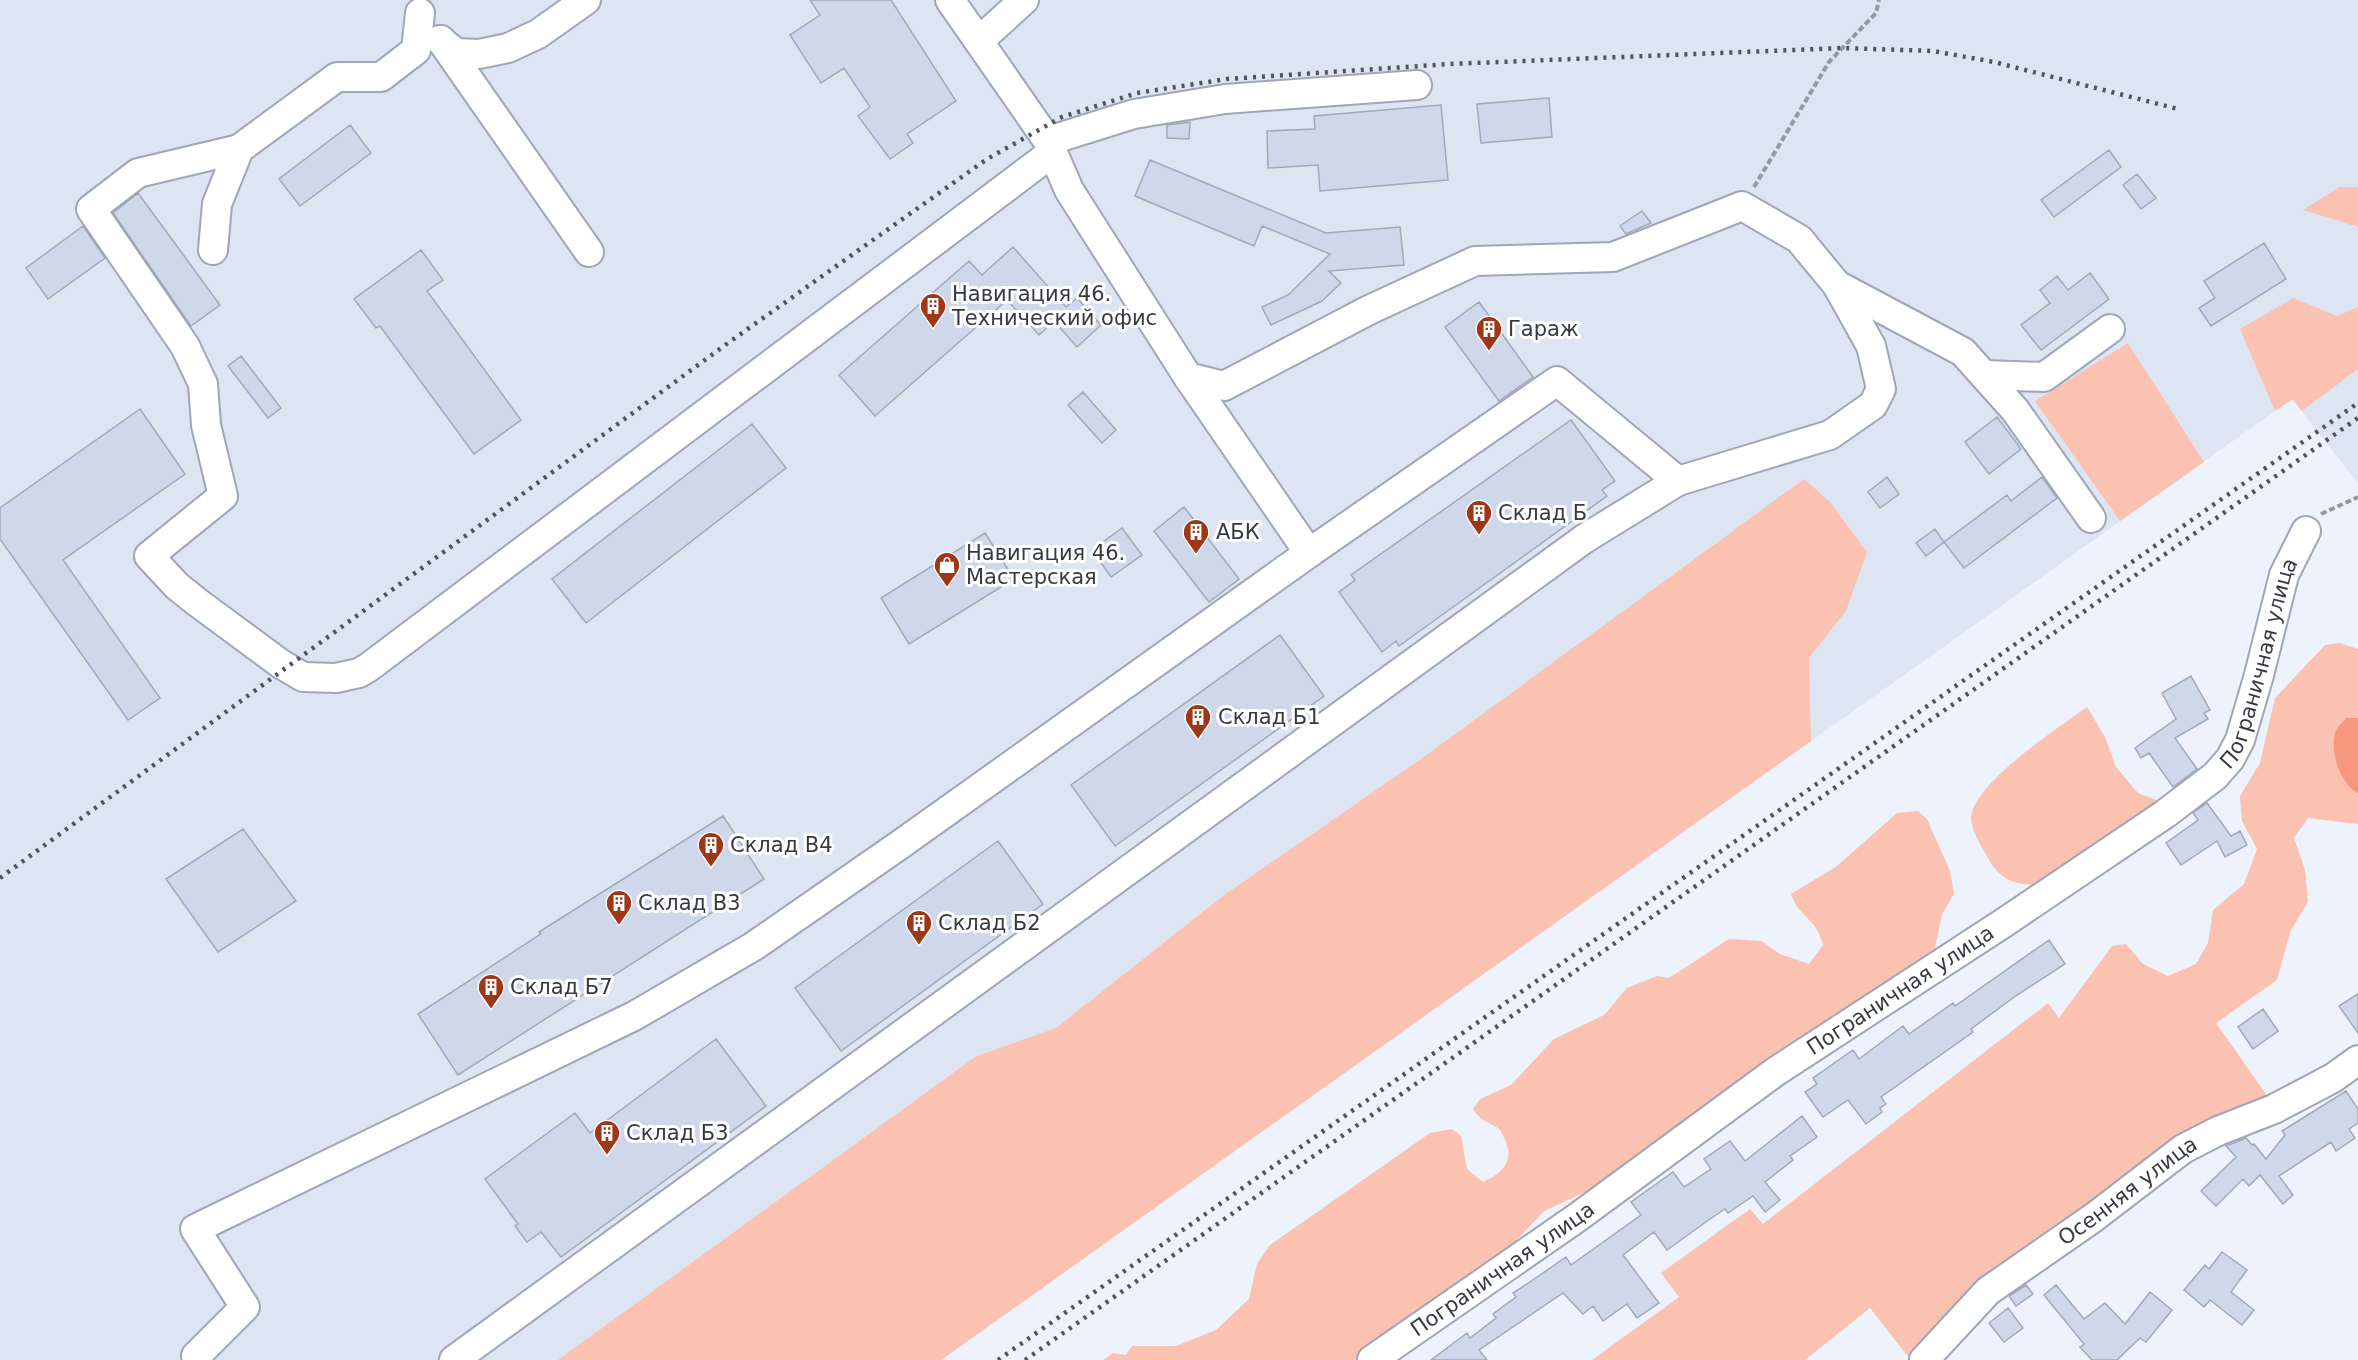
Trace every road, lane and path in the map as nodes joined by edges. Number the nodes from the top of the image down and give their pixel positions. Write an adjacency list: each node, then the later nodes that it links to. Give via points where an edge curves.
1 (586, 0): 6 (street, via 538,34 508,48 479,54 456,53)
2 (950, 0): 7 (street)
3 (1024, 0): 7 (street)
4 (1879, 0): 11 (path, via 1876,12 1828,62)
5 (415, 7): 6 (street); 10 (street, via 416,50 381,77 338,77)
6 (441, 40): 13 (street)
7 (980, 41): 9 (street)
8 (1417, 85): 9 (street, via 1225,99 1134,114)
9 (1050, 146): 10 (street, via 369,667 349,676 324,679 303,677 281,664 177,586 149,556 223,496 206,425 203,384 185,346 91,209 138,173); 17 (street, via 1069,190)
10 (239, 149): 12 (street, via 217,204)
11 (1742, 206): 14 (street, via 1799,239); 17 (street, via 1612,257 1475,261 1369,310 1224,386)
12 (213, 250)
13 (589, 252)
14 (1837, 285): 16 (street, via 1964,352); 18 (street, via 1871,346 1881,389 1873,405 1830,435)
15 (2110, 329): 16 (street, via 2044,377)
16 (1984, 375): 20 (street, via 2015,410)
17 (1188, 377): 22 (street)
18 (1678, 482): 22 (street, via 1557,381); 25 (street, via 1584,539)
19 (2358, 497): 21 (path, via 2318,515)
20 (2091, 518)
21 (2306, 531): 26 (street, Пограничная улица, via 2284,575 2240,740 2215,776 2005,922 1775,1072 1578,1217)
22 (1309, 553): 24 (street, via 754,946 634,1016 195,1229 245,1307 196,1356)
23 (2358, 1060): 27 (street, Осенняя улица, via 2274,1109 2183,1149 1988,1291)
24 (197, 1360)
25 (454, 1360)
26 (1372, 1360)
27 (1924, 1360)

